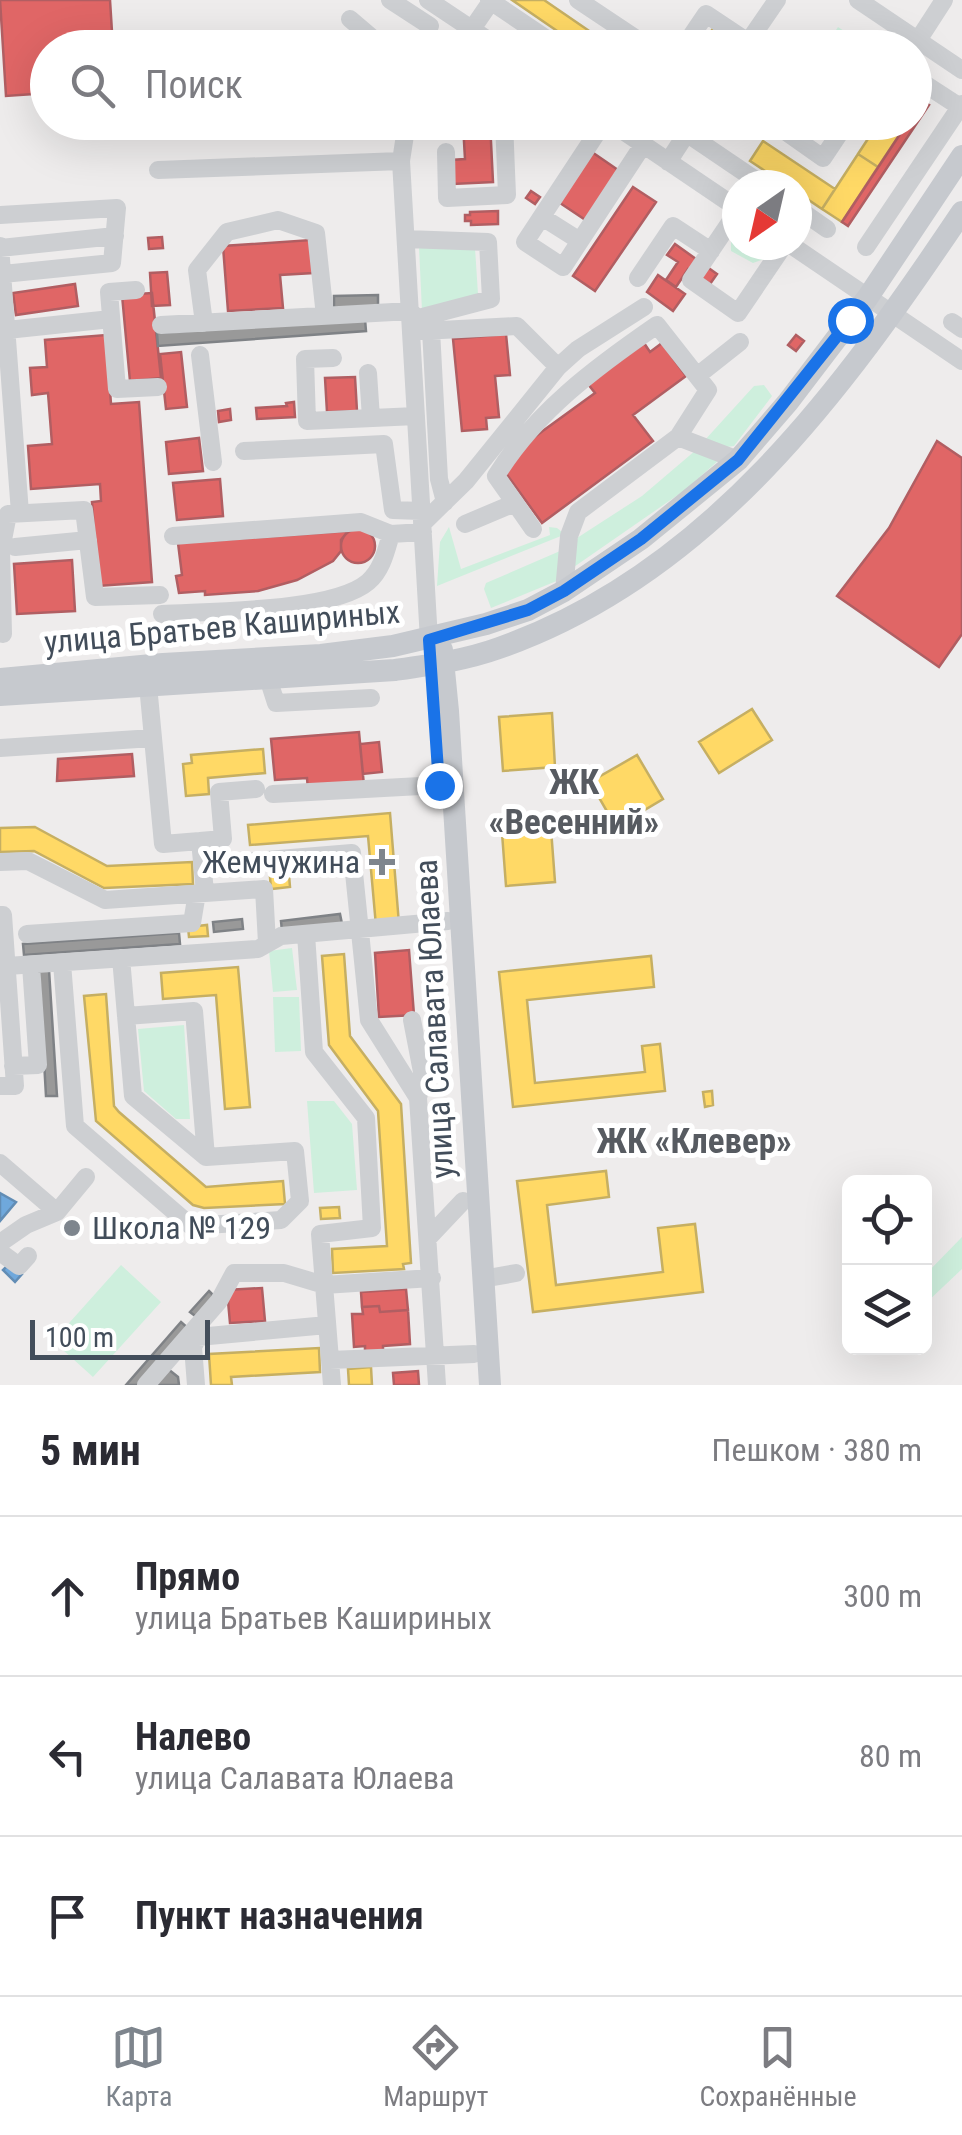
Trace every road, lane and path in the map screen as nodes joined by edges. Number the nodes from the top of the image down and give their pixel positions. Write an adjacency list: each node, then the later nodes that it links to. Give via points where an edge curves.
1 (390, 0): 9 (street)
2 (428, 0): 10 (street)
3 (491, 0): 10 (street); 12 (street)
4 (578, 0): 13 (street)
5 (776, 0): 16 (street)
6 (858, 0): 17 (street)
7 (944, 0): 18 (street)
8 (350, 19): 11 (street)
9 (430, 26)
10 (473, 29)
11 (363, 30)
12 (534, 30)
13 (623, 30)
14 (695, 30): 15 (street, via 706,14)
15 (727, 30)
16 (756, 30)
17 (897, 30)
18 (924, 30)
19 (932, 53): 20 (street)
20 (962, 70)
21 (932, 88): 22 (street)
22 (961, 106): 49 (street)
23 (404, 140): 34 (street, улица Салавата Юлаева)
24 (505, 140): 32 (street, via 507,194 447,198)
25 (595, 140): 41 (street)
26 (635, 140): 31 (street)
27 (683, 140): 35 (street)
28 (706, 140): 37 (street)
29 (798, 140): 30 (street, via 823,158)
30 (835, 140)
31 (643, 145): 35 (street); 47 (street)
32 (446, 152)
33 (962, 156): 56 (main road, улица Братьев Кашириных)
34 (401, 161): 36 (street); 46 (street, улица Салавата Юлаева)
35 (668, 162): 38 (street)
36 (158, 170)
37 (743, 170)
38 (722, 200)
39 (962, 212): 58 (main road, улица Братьев Кашириных)
40 (0, 215): 45 (street, via 117,208)
41 (542, 216): 47 (street); 47 (street, via 526,242 563,267)
42 (812, 218): 43 (street)
43 (827, 229)
44 (722, 233): 50 (street)
45 (114, 236): 48 (street); 53 (street, via 112,263)
46 (406, 238): 62 (street, улица Салавата Юлаева); 62 (street, via 488,242 491,299)
47 (580, 241)
48 (0, 247): 53 (street)
49 (866, 247)
50 (710, 251): 51 (street, via 691,280 738,313); 54 (street, via 672,226)
51 (777, 260)
52 (811, 260): 56 (street)
53 (3, 274): 64 (street)
54 (638, 278)
55 (136, 290): 60 (street, via 109,292)
56 (868, 297): 58 (street); 77 (main road, улица Братьев Кашириных)
57 (644, 306): 69 (street)
58 (894, 314): 68 (street); 93 (main road, улица Братьев Кашириных, via 774,462 668,554 569,619 497,649)
59 (325, 316): 61 (street); 61 (street, via 316,233 278,220 226,232 197,270); 62 (street)
60 (111, 319): 64 (street); 72 (street, via 117,388)
61 (204, 323): 63 (street)
62 (416, 323): 69 (street, via 517,326); 73 (street, улица Салавата Юлаева); 79 (street)
63 (162, 326)
64 (8, 330): 81 (street)
65 (740, 342): 71 (street)
66 (200, 354): 78 (street)
67 (333, 358): 74 (street, via 305,359 307,421)
68 (962, 360)
69 (558, 367): 79 (street)
70 (368, 373): 74 (street)
71 (697, 376): 75 (street, via 708,390); 80 (street, via 657,325 586,375 512,449 496,476)
72 (158, 387)
73 (416, 416): 74 (street); 82 (street, улица Салавата Юлаева)
74 (371, 418)
75 (678, 437): 77 (street); 89 (street, via 578,512)
76 (244, 450): 82 (street, via 384,444 393,510)
77 (738, 460): 89 (main road, улица Братьев Кашириных)
78 (213, 462)
79 (445, 502): 82 (street)
80 (515, 503): 83 (street); 84 (street)
81 (20, 513): 87 (street, via 84,510); 90 (street, via 8,514)
82 (422, 523): 85 (street); 92 (street, улица Салавата Юлаева)
83 (465, 524)
84 (534, 529)
85 (391, 534): 86 (street, via 361,522); 87 (street, via 370,581 349,594 295,604 96,597)
86 (173, 536)
87 (88, 540): 88 (street)
88 (15, 547)
89 (564, 591): 92 (main road, улица Братьев Кашириных, via 528,610)
90 (1, 614): 91 (street)
91 (2, 637)
92 (434, 638): 93 (main road, улица Салавата Юлаева); 94 (main road, улица Братьев Кашириных)
93 (437, 664): 95 (main road, улица Братьев Кашириных); 102 (main road, улица Салавата Юлаева); 133 (main road, улица Салавата Юлаева)
94 (243, 669): 95 (main road, улица Братьев Кашириных); 96 (main road, улица Братьев Кашириных); 97 (main road, улица Братьев Кашириных)
95 (268, 678): 99 (street, via 276,704)
96 (0, 679)
97 (148, 686): 98 (main road, улица Братьев Кашириных); 100 (street)
98 (0, 694)
99 (370, 698)
100 (153, 738): 101 (street); 103 (street, via 163,844)
101 (0, 748)
102 (439, 785): 103 (street, via 219,792 224,839); 108 (main road, улица Салавата Юлаева)
103 (200, 841): 106 (street)
104 (254, 860): 109 (street, via 352,853)
105 (0, 862): 106 (street, via 28,861 105,900)
106 (201, 893): 110 (street, via 192,923); 112 (street, via 264,889)
107 (0, 915): 116 (street)
108 (448, 921): 109 (street); 125 (main road, улица Салавата Юлаева)
109 (360, 929): 111 (street); 121 (street, via 370,1020)
110 (27, 934)
111 (306, 934): 112 (street); 134 (street, via 314,1052 366,1118 372,1228 320,1234)
112 (267, 942): 113 (street, via 258,949)
113 (121, 958): 114 (street); 117 (street)
114 (62, 962): 115 (street); 122 (street, via 76,1126 191,1226 281,1220 300,1202 295,1151)
115 (31, 964): 116 (street); 119 (street, via 38,1065)
116 (7, 966): 119 (street)
117 (126, 1016): 122 (street, via 133,1096); 122 (street, via 194,1011)
118 (412, 1020): 121 (street, via 423,1077)
119 (13, 1066): 120 (street, via 15,1086)
120 (0, 1086)
121 (418, 1098): 127 (street)
122 (206, 1157)
123 (0, 1163): 126 (street)
124 (86, 1177): 126 (street)
125 (463, 1201): 127 (street); 136 (main road, улица Салавата Юлаева)
126 (56, 1212): 128 (street)
127 (429, 1238): 132 (street)
128 (0, 1242)
129 (0, 1252): 130 (street, via 19,1266)
130 (28, 1256)
131 (516, 1274): 133 (street)
132 (432, 1278): 134 (street); 137 (street)
133 (482, 1279): 146 (main road, улица Салавата Юлаева)
134 (324, 1285): 135 (street); 138 (street, via 284,1273 234,1273)
135 (327, 1324): 139 (street); 142 (street, via 198,1336 192,1347)
136 (474, 1354): 137 (street); 145 (main road, улица Салавата Юлаева)
137 (435, 1355): 139 (street); 144 (street)
138 (171, 1356): 140 (street); 141 (street, via 182,1363)
139 (330, 1360): 143 (street)
140 (146, 1385)
141 (184, 1385)
142 (196, 1385)
143 (332, 1385)
144 (437, 1385)
145 (476, 1385)
146 (490, 1385)

